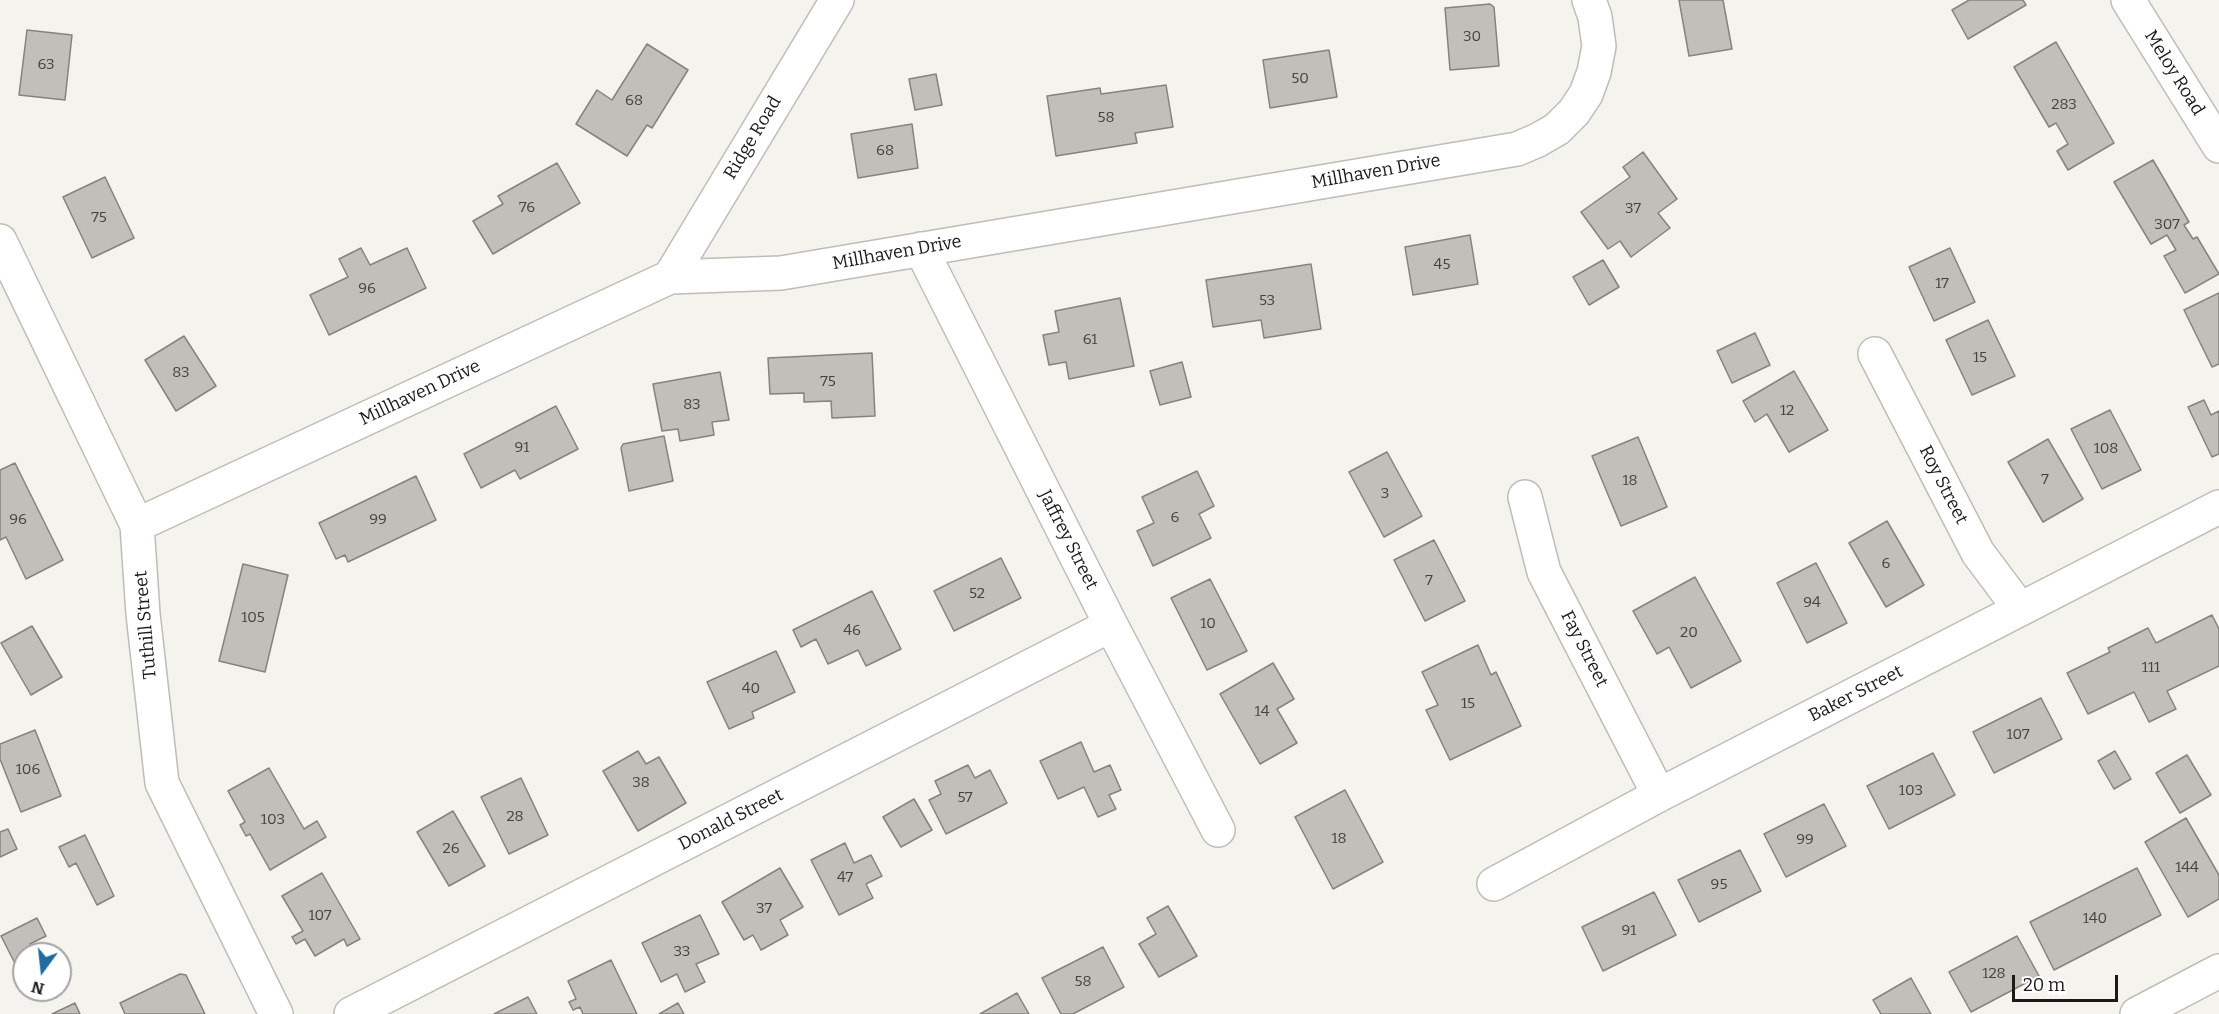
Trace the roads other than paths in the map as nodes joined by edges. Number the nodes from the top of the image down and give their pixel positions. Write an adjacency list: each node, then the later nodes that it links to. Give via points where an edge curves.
1 (837, 0): 7 (street, Ridge Road)
2 (1589, 0): 6 (street, Millhaven Drive, via 1599,46 1586,94 1557,129 1517,149)
3 (2128, 0): 4 (street, Meloy Road)
4 (2219, 146)
5 (0, 241): 11 (street, Tuthill Street)
6 (921, 249): 7 (street, Millhaven Drive, via 781,273); 13 (street, Jaffrey Street)
7 (670, 277): 11 (street, Millhaven Drive)
8 (1875, 354): 12 (street, Roy Street, via 1978,553)
9 (1525, 497): 14 (street, Fay Street, via 1544,572)
10 (2219, 507): 12 (street, Baker Street)
11 (137, 525): 18 (street, Tuthill Street, via 162,783)
12 (2020, 609): 14 (street, Baker Street)
13 (1111, 625): 15 (street, Jaffrey Street); 19 (street, Donald Street)
14 (1659, 795): 16 (street, Baker Street)
15 (1218, 830)
16 (1494, 884)
17 (2219, 971): 20 (street)
18 (276, 1014)
19 (351, 1014)
20 (2137, 1014)

